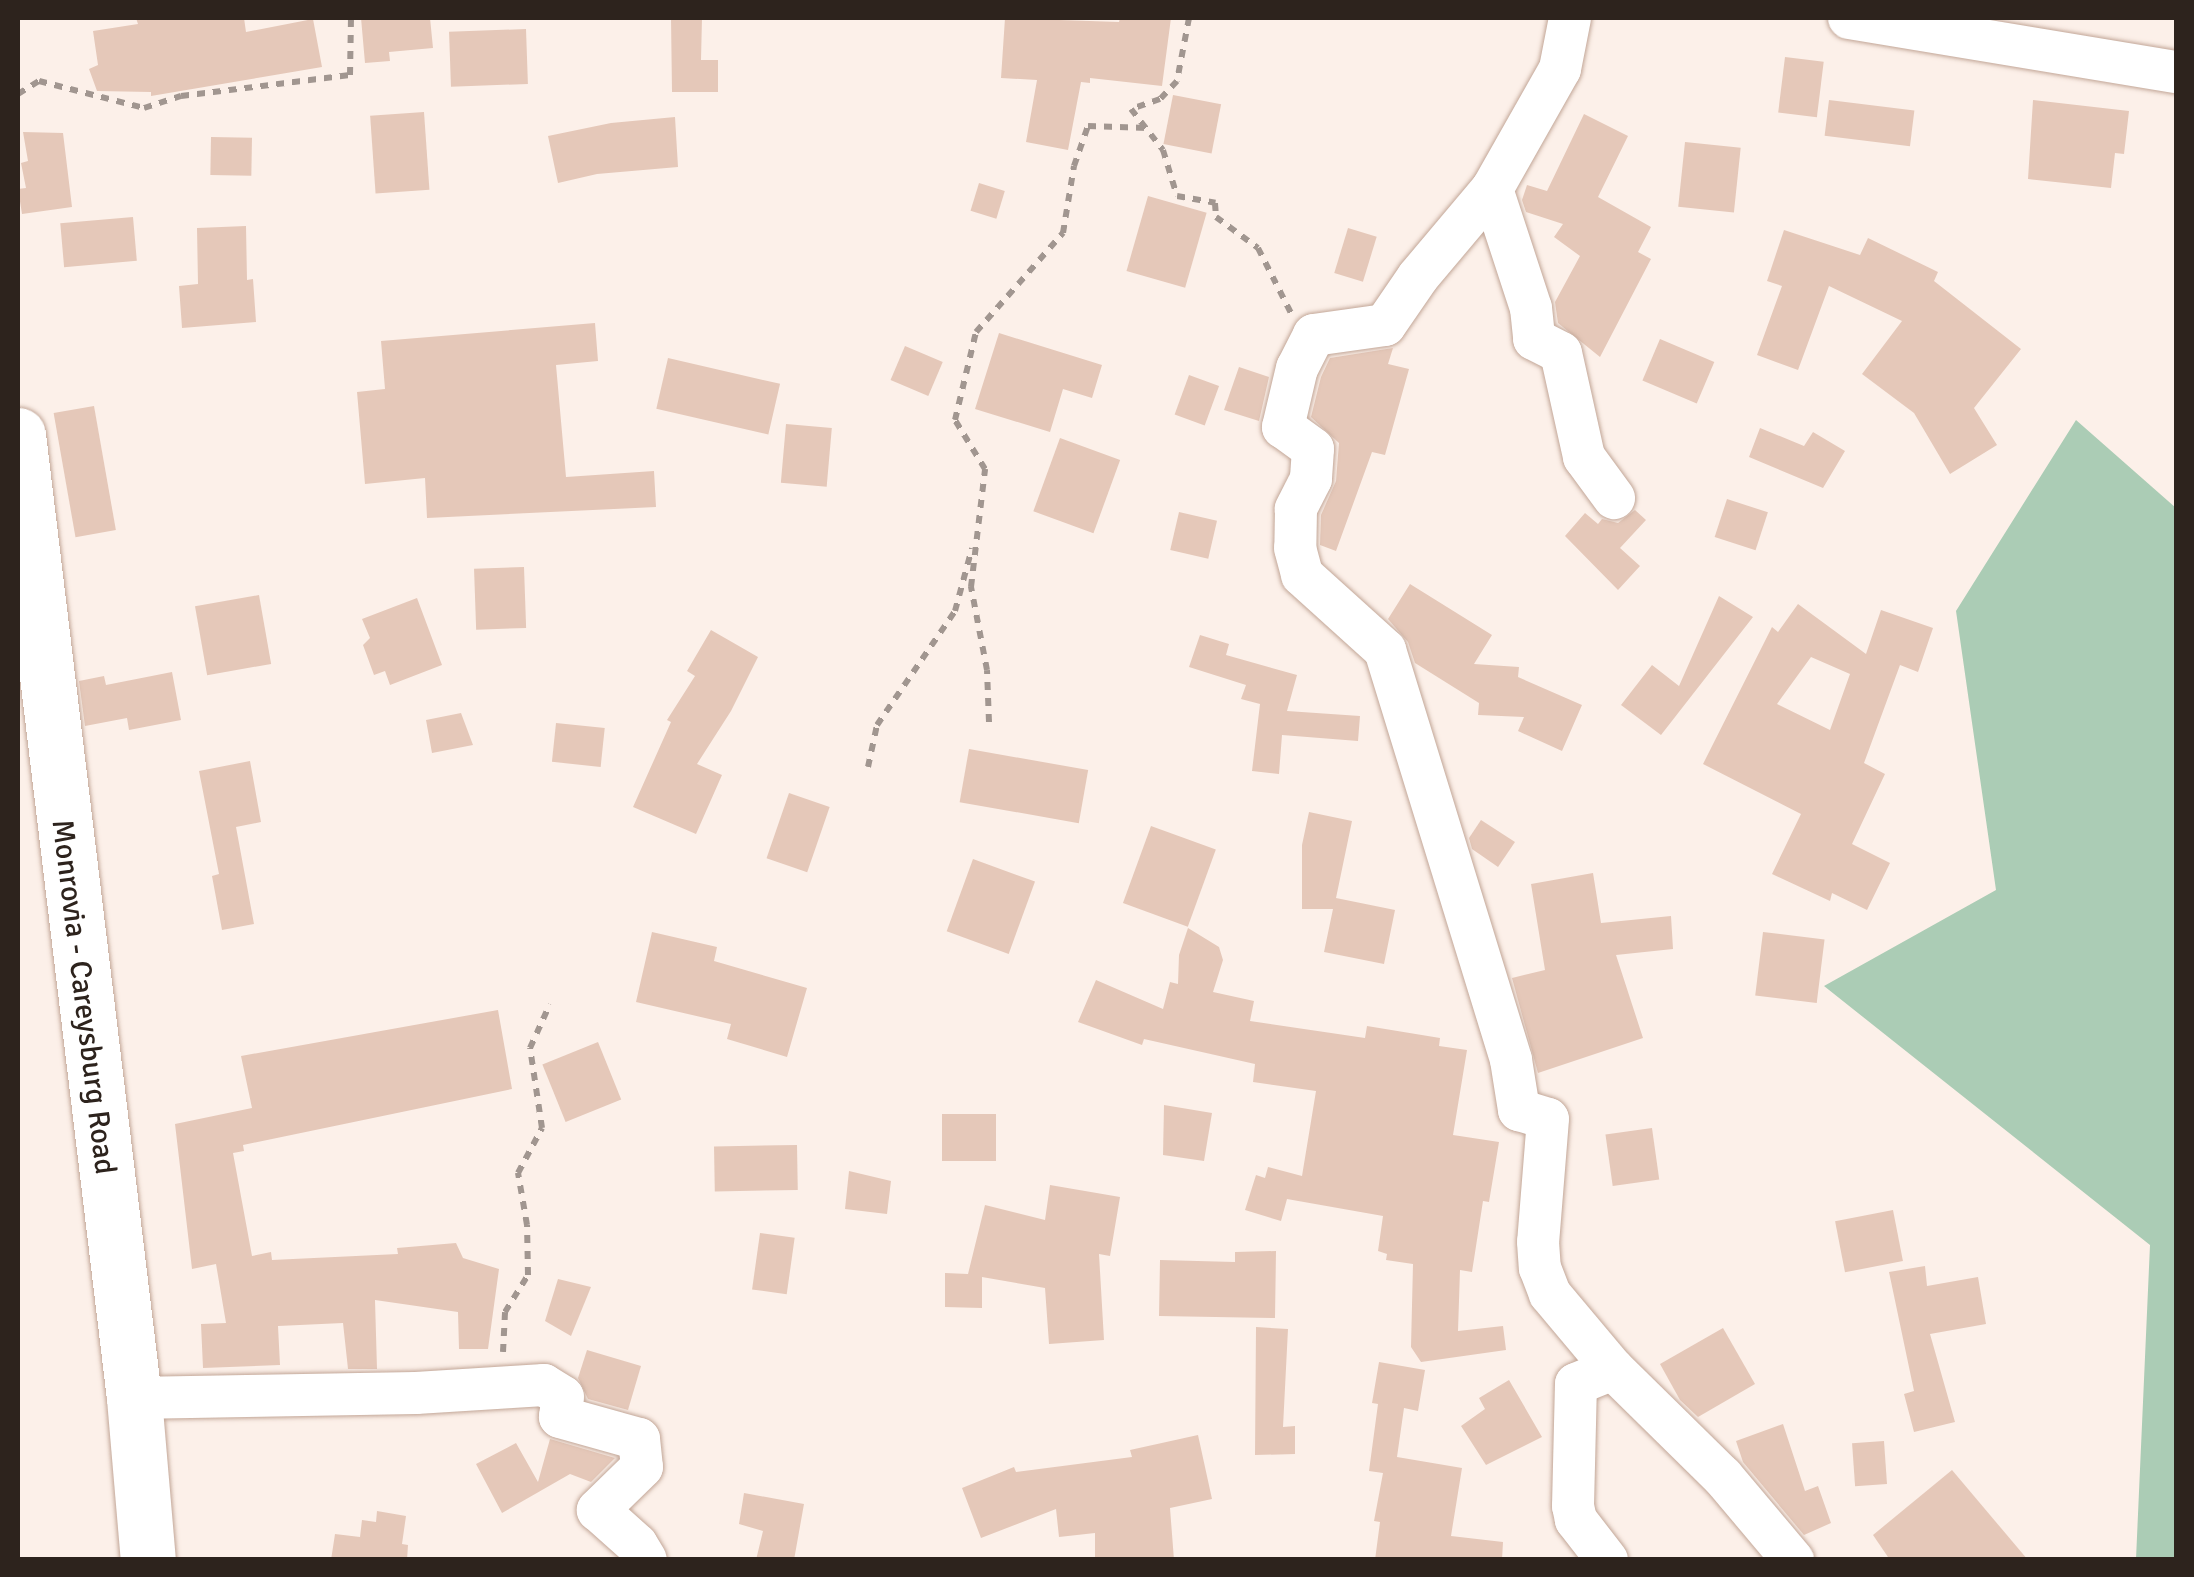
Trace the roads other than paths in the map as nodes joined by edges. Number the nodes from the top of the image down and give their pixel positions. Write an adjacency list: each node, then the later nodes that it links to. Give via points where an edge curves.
1 (1570, 18): 4 (street, via 1560,69)
2 (1849, 18): 3 (street)
3 (2176, 72)
4 (1492, 189): 6 (street, via 1531,308 1534,339 1561,353 1584,458); 7 (street, via 1386,325 1314,336 1282,427 1313,449 1310,478 1296,509 1302,576 1384,650 1512,1060 1518,1110 1548,1119 1540,1268 1550,1294)
5 (18, 435): 8 (main road, Monrovia - Careysburg Road)
6 (1614, 498)
7 (1612, 1369): 11 (street, via 1576,1384 1573,1506); 12 (street, via 1723,1477)
8 (134, 1398): 9 (main road, Monrovia - Careysburg Road); 10 (street, via 544,1385 564,1397 560,1417 639,1439 642,1467 598,1510)
9 (148, 1560)
10 (646, 1560)
11 (1607, 1560)
12 (1792, 1560)

